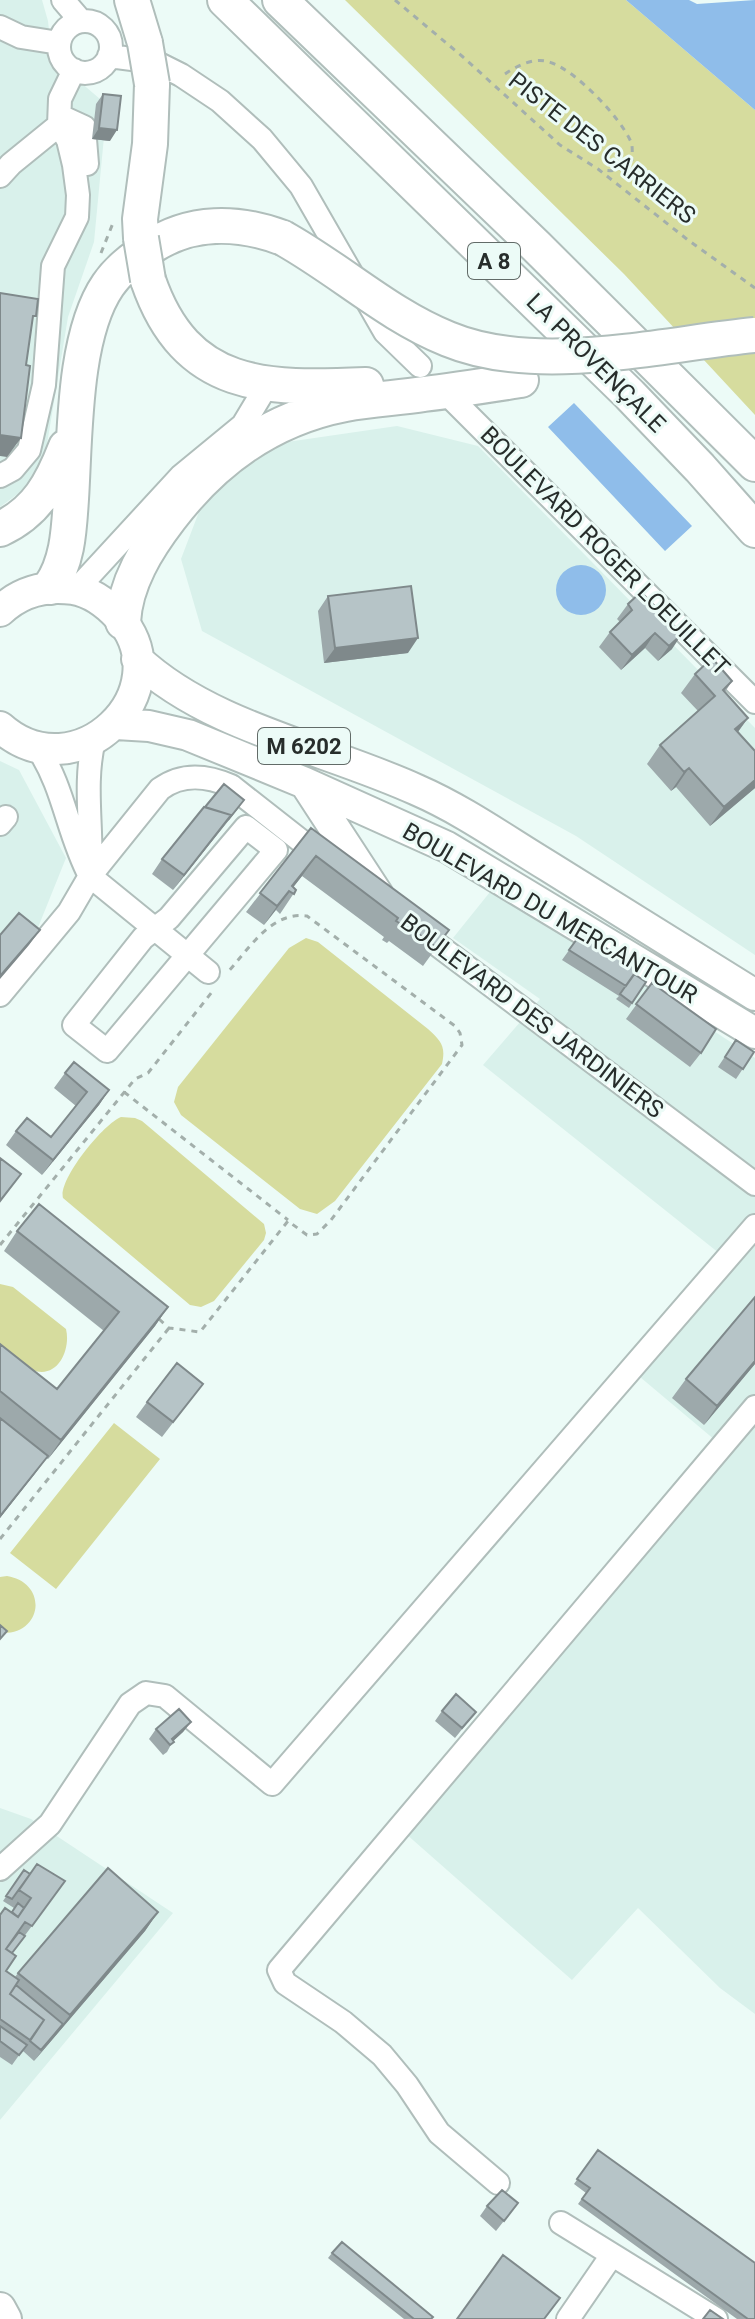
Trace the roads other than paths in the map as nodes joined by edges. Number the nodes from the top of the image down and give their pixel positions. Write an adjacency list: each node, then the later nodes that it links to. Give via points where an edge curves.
1 (63, 0): 5 (street)
2 (132, 0): 17 (highway, bridge, via 152,84 140,219 155,303 185,345 222,372)
3 (225, 0): 23 (highway, LA PROVENÇALE / A 8, via 630,395)
4 (280, 0): 20 (highway, LA PROVENÇALE / A 8)
5 (81, 21): 7 (street, via 66,28); 8 (street, via 105,30)
6 (0, 27): 7 (street, via 21,37)
7 (59, 43): 9 (street, via 62,59)
8 (109, 56): 9 (street, via 91,72); 15 (street, via 155,62 181,75 262,139 301,186 385,332)
9 (74, 70): 10 (street, via 60,99)
10 (60, 121): 11 (street, via 84,127); 12 (street); 21 (street, via 74,165 77,217 53,266 44,385 29,450)
11 (87, 164)
12 (0, 176)
13 (755, 335): 19 (highway, bridge, via 565,356 495,353 422,327 283,238 248,228 202,226 175,233 127,263 109,284 86,334)
14 (755, 354): 16 (highway)
15 (420, 366)
16 (521, 380): 17 (highway); 26 (highway, via 346,404 313,412 239,448 182,502 152,542 127,595)
17 (267, 385): 24 (street, via 243,425)
18 (454, 401): 28 (street, BOULEVARD ROGER LOEUILLET)
19 (76, 420): 22 (highway, via 41,500); 24 (highway, via 66,549 57,578)
20 (755, 464)
21 (0, 476)
22 (0, 529)
23 (755, 530)
24 (63, 588): 25 (main road, via 29,592); 26 (main road, via 94,596)
25 (0, 611)
26 (123, 622): 27 (main road)
27 (137, 659): 30 (main road, via 129,704); 39 (main road, BOULEVARD DU MERCANTOUR / M 6202, via 224,715 429,796)
28 (755, 702)
29 (0, 727): 31 (main road)
30 (105, 732): 31 (main road, BOULEVARD DU MERCANTOUR, via 76,747); 32 (main road, BOULEVARD DU MERCANTOUR / M 6202, via 159,728 188,735); 33 (street, via 90,758)
31 (37, 747): 33 (street, via 52,770)
32 (305, 783): 34 (main road); 40 (main road, BOULEVARD DU MERCANTOUR / M 6202, via 447,847)
33 (90, 876): 34 (street, BOULEVARD DES JARDINIERS, via 160,789 201,777 231,786); 35 (street); 38 (street, BOULEVARD DES JARDINIERS, via 69,912)
34 (384, 905): 41 (street, BOULEVARD DES JARDINIERS)
35 (153, 928): 36 (street); 36 (street, via 74,1025 107,1051); 36 (street, via 169,918 246,827 276,850)
36 (187, 954): 37 (street)
37 (208, 972)
38 (0, 995)
39 (755, 995)
40 (755, 1033)
41 (755, 1184)
42 (755, 1226): 44 (street, via 272,1784 165,1696 146,1693 130,1704 50,1824)
43 (755, 1407): 45 (street, via 279,1970 285,1983 382,2055 439,2133)
44 (0, 1869)
45 (498, 2183)
46 (561, 2223): 47 (street)
47 (612, 2255): 50 (street); 51 (street)
48 (0, 2308): 49 (main road)
49 (6, 2319)
50 (568, 2319)
51 (716, 2319)

